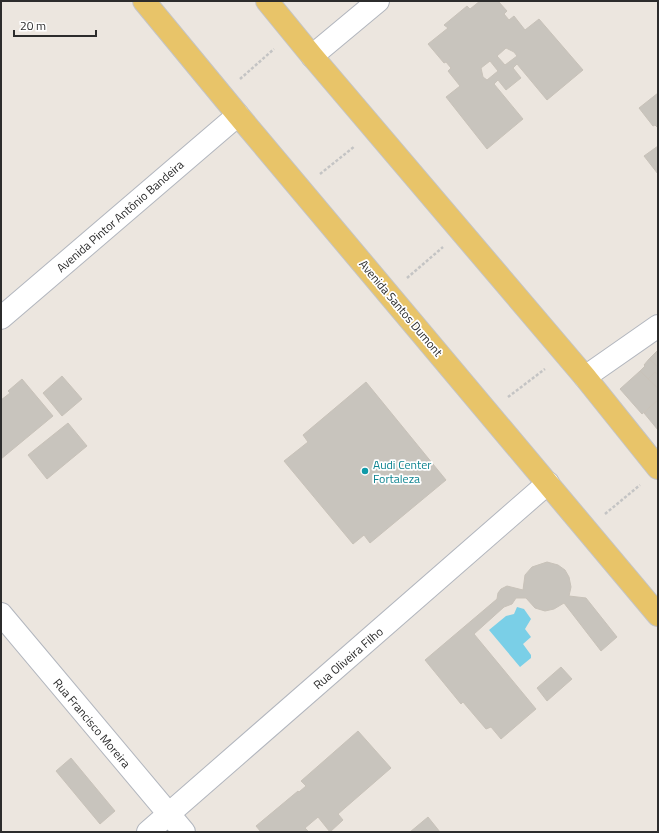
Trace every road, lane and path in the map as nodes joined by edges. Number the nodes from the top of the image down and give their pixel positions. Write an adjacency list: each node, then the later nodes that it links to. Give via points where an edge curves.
1 (144, 1): 6 (main road, Avenida Santos Dumont)
2 (267, 1): 4 (main road)
3 (378, 1): 5 (street)
4 (293, 32): 5 (main road); 6 (path)
5 (312, 56): 8 (main road)
6 (221, 95): 7 (main road, Avenida Santos Dumont)
7 (238, 115): 9 (main road, Avenida Santos Dumont); 12 (street, Avenida Pintor Antônio Bandeira)
8 (375, 130): 9 (path); 10 (main road)
9 (301, 189): 11 (main road, Avenida Santos Dumont)
10 (462, 232): 11 (path); 14 (main road)
11 (388, 293): 16 (main road, Avenida Santos Dumont)
12 (1, 318)
13 (658, 326): 15 (street)
14 (565, 354): 15 (main road); 16 (path)
15 (585, 377): 17 (main road)
16 (488, 412): 18 (main road, Avenida Santos Dumont)
17 (652, 474): 19 (path)
18 (548, 483): 19 (main road, Avenida Santos Dumont); 22 (street, Rua Oliveira Filho)
19 (586, 529): 21 (main road, Avenida Santos Dumont)
20 (1, 614): 22 (street, Rua Francisco Moreira)
21 (658, 615)
22 (169, 814): 23 (street, Rua Oliveira Filho); 24 (street, Rua Francisco Moreira)
23 (148, 832)
24 (184, 832)

